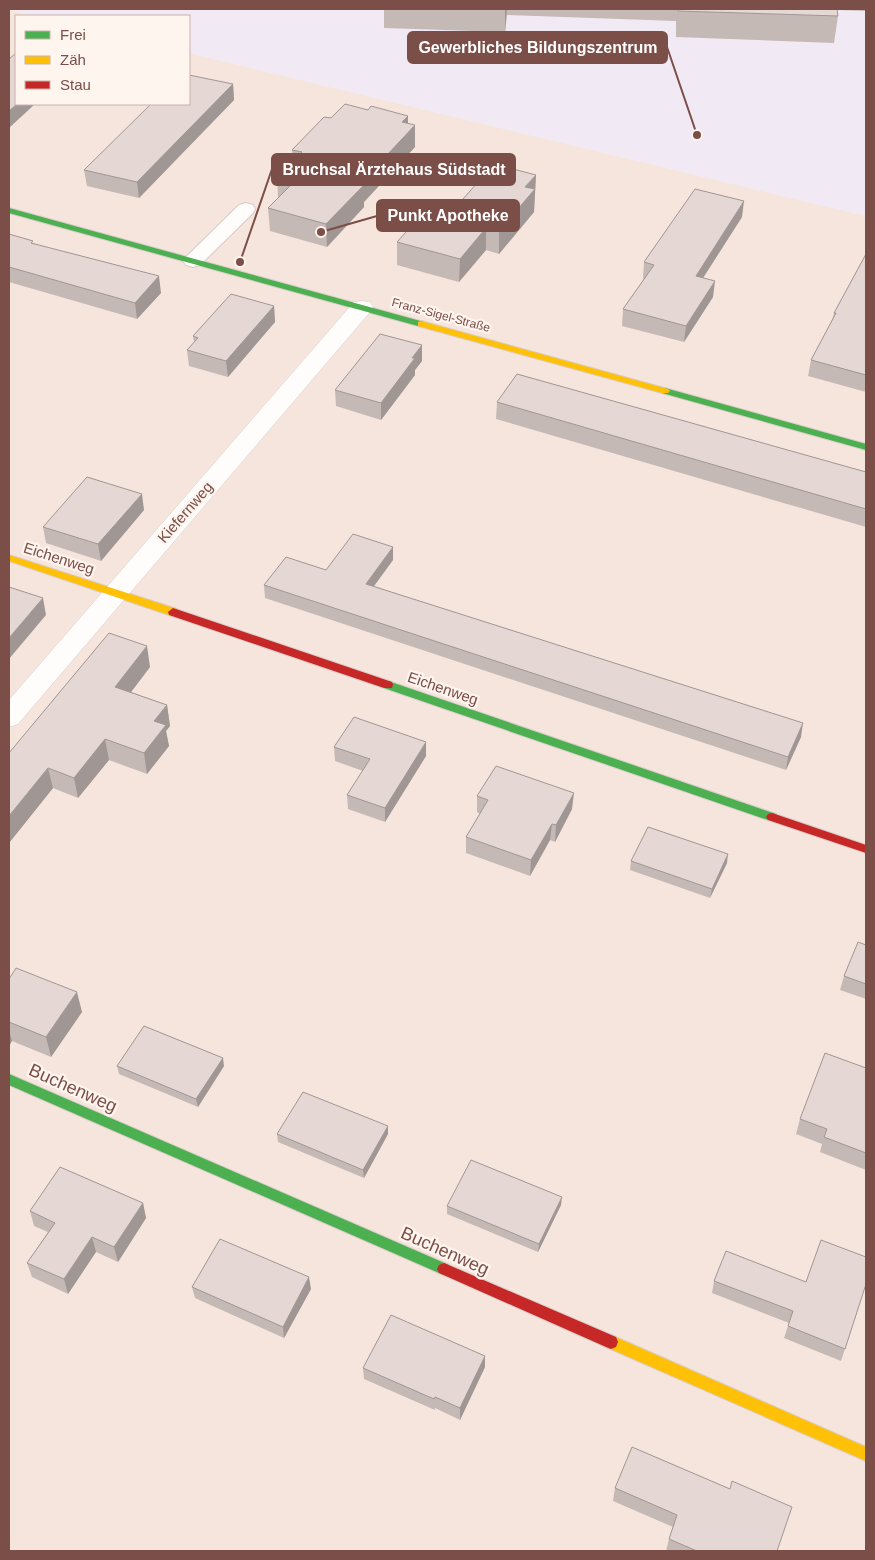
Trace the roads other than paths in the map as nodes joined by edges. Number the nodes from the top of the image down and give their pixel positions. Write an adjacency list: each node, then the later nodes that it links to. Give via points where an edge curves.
1 (9, 210): 3 (street, Franz-Sigel-Straße)
2 (246, 210): 3 (lane)
3 (193, 261): 4 (street, Franz-Sigel-Straße)
4 (362, 307): 5 (street, Franz-Sigel-Straße); 7 (street, Kiefernweg)
5 (866, 447)
6 (9, 558): 7 (street, Eichenweg)
7 (115, 592): 8 (street, Kiefernweg); 9 (street, Eichenweg)
8 (9, 717)
9 (866, 849)
10 (9, 1079): 11 (street, Buchenweg)
11 (866, 1454)

